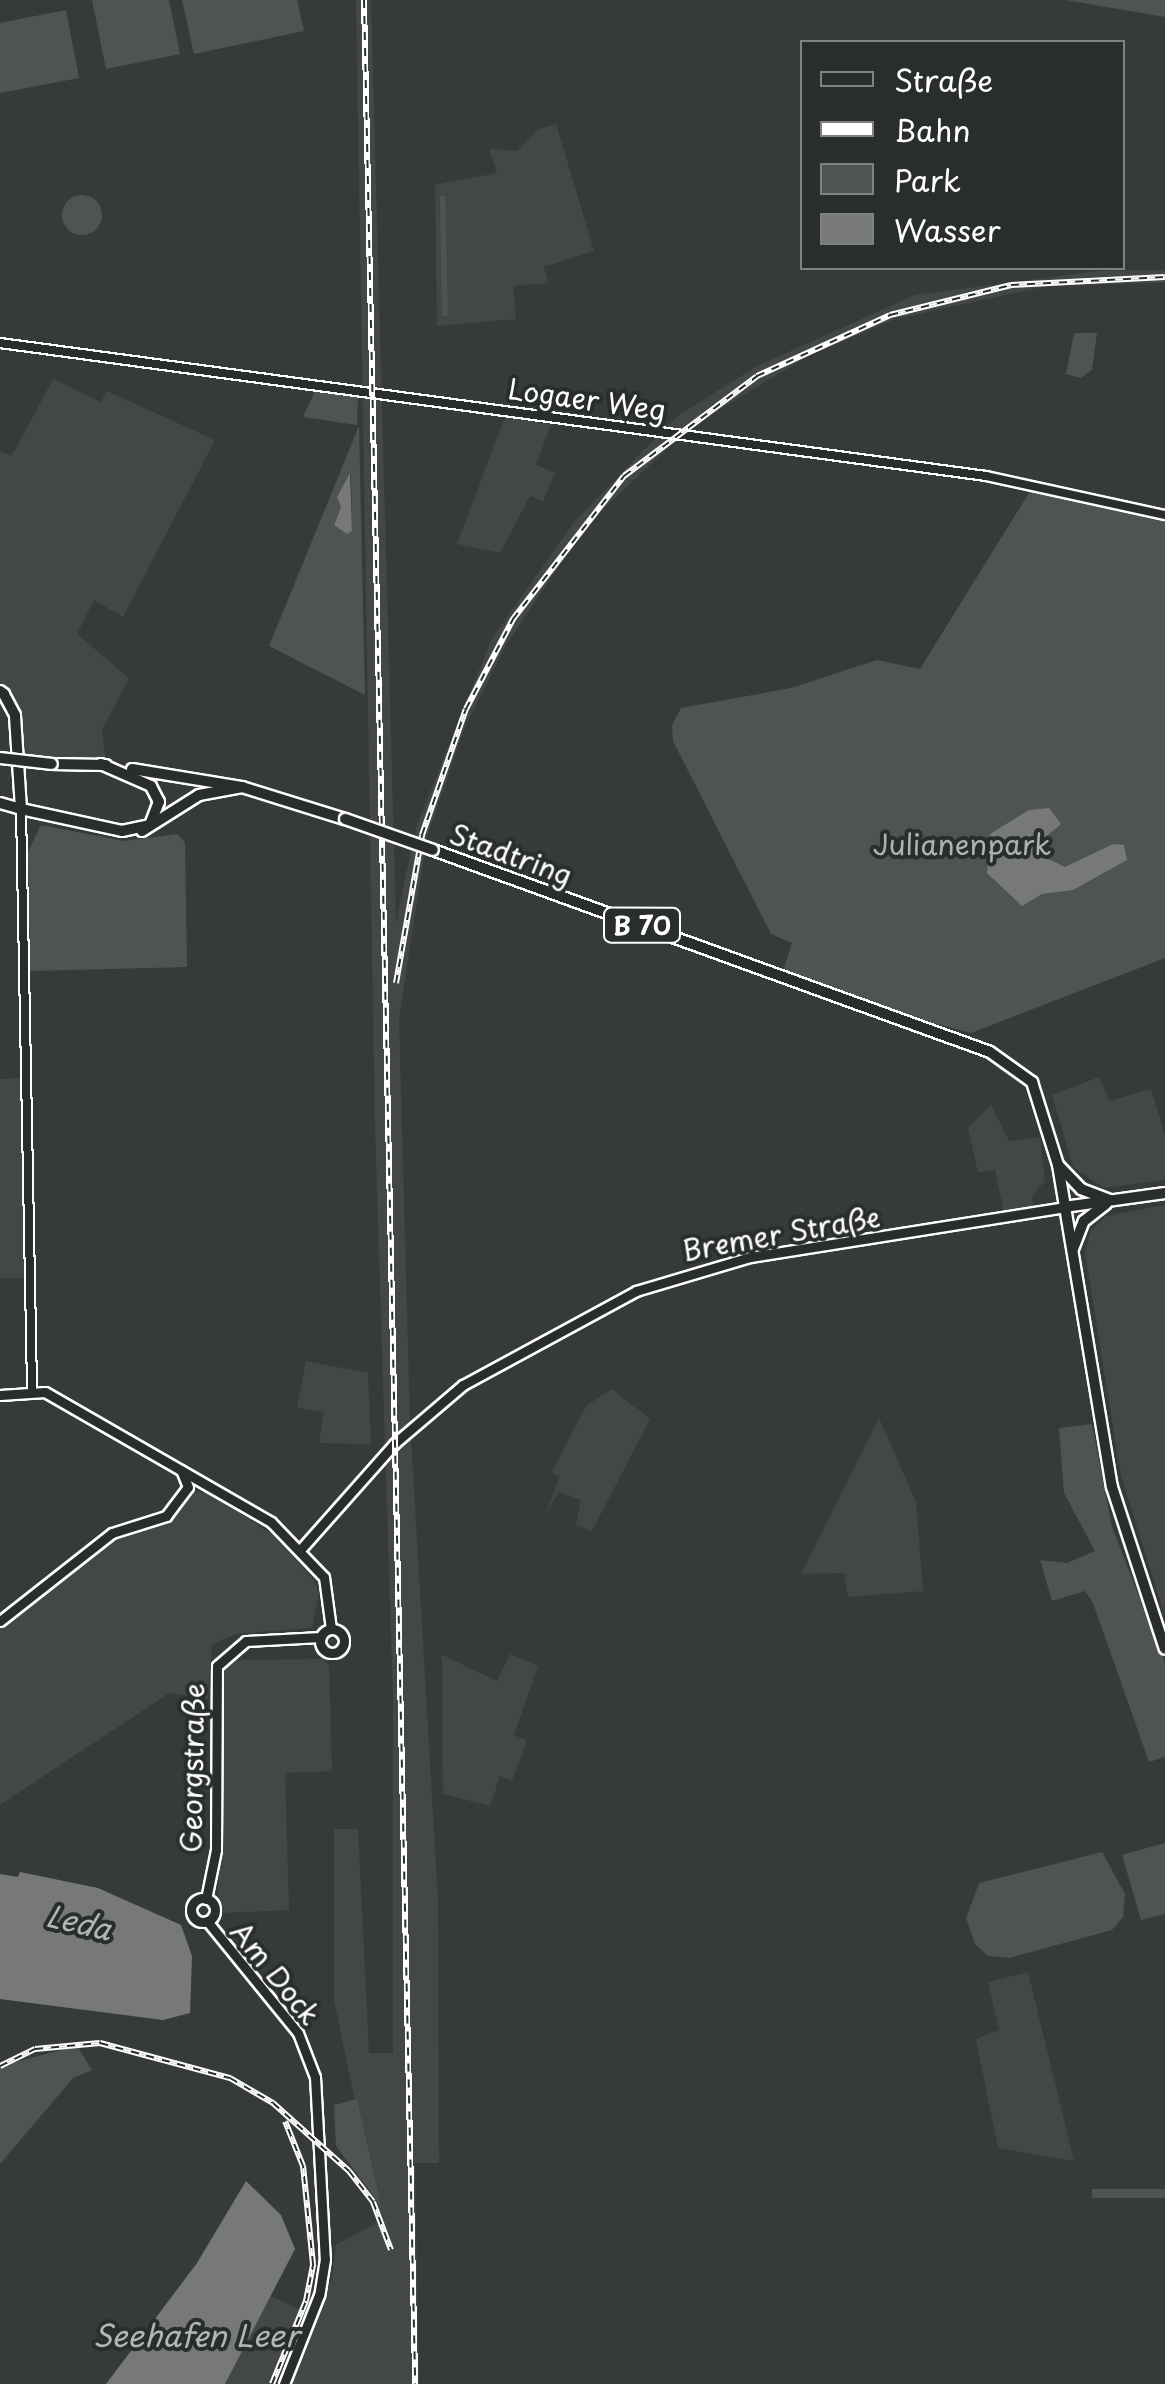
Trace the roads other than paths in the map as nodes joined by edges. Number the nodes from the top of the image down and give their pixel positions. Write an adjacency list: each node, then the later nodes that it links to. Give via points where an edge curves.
1 (0, 343): 2 (street, Logaer Weg, via 986,476)
2 (1165, 515)
3 (2, 693): 8 (main road, via 15,715)
4 (0, 762): 5 (main road, Stadtring / B 70, bridge)
5 (101, 764): 6 (main road, Stadtring / B 70); 9 (main road, via 141,777 158,795 155,820)
6 (242, 787): 9 (main road, via 199,796); 10 (main road, Stadtring / B 70, bridge, via 1002,1058 1042,1100)
7 (0, 804): 8 (main road)
8 (22, 809): 9 (main road); 15 (street)
9 (141, 831)
10 (1058, 1165): 12 (main road, via 1082,1189); 13 (main road, Stadtring / B 70)
11 (1165, 1192): 12 (main road)
12 (1112, 1201): 13 (main road); 14 (main road, via 1084,1221)
13 (1064, 1207): 14 (main road, B 70); 20 (main road, Bremer Straße, via 681,1272 463,1385 379,1460)
14 (1072, 1252): 24 (main road, B 70, via 1112,1485)
15 (32, 1389): 16 (main road); 17 (main road)
16 (0, 1394)
17 (179, 1468): 18 (main road); 19 (main road)
18 (208, 1483): 19 (main road); 20 (main road, via 271,1522)
19 (188, 1487): 21 (main road, via 166,1516 112,1533)
20 (300, 1550): 22 (main road, via 324,1577)
21 (0, 1621)
22 (331, 1629): 23 (main road); 23 (main road, via 343,1636 343,1647 332,1653)
23 (321, 1641): 25 (main road, Georgstraße, via 235,1645 215,1674 216,1850)
24 (1165, 1649)
25 (206, 1898): 26 (main road, Am Dock, via 215,1908); 26 (main road, Am Dock, via 191,1911)
26 (207, 1921): 27 (main road, Am Dock, via 303,2040 318,2112 323,2275)
27 (284, 2384)

